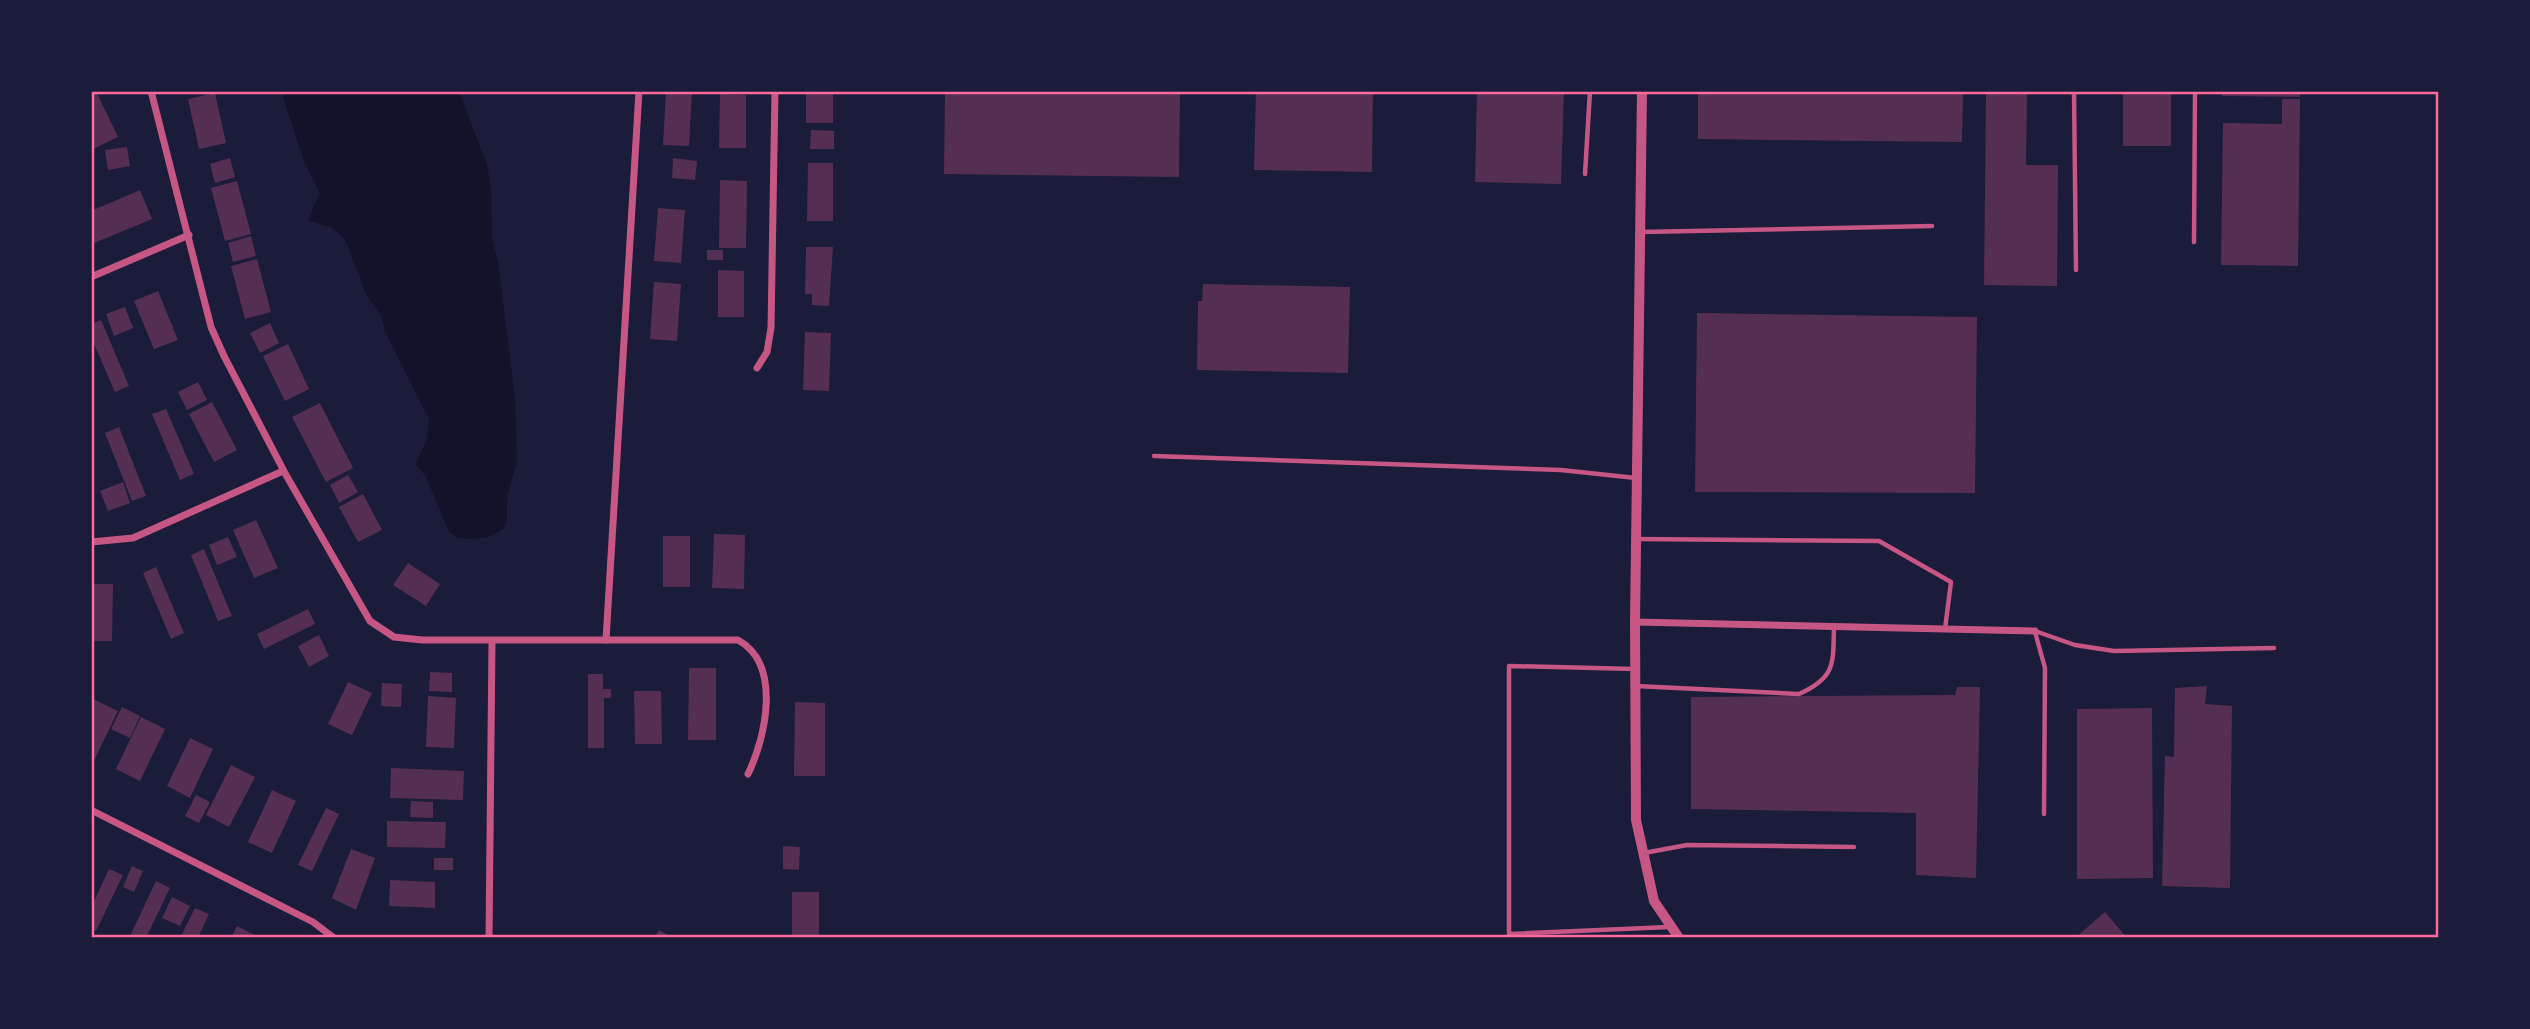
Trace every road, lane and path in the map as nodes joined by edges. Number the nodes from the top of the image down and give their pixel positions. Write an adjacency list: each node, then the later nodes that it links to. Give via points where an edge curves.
1 (151, 91): 11 (street)
2 (639, 91): 25 (street)
3 (775, 91): 15 (street, via 771,328 767,352)
4 (1590, 91): 8 (lane)
5 (1642, 91): 10 (street)
6 (2074, 91): 13 (lane)
7 (2195, 91): 12 (lane)
8 (1585, 173)
9 (1932, 226): 10 (lane)
10 (1640, 232): 18 (street)
11 (189, 235): 14 (street); 17 (street, via 211,327)
12 (2194, 242)
13 (2076, 270)
14 (91, 277)
15 (757, 368)
16 (1154, 456): 18 (lane, via 1560,470)
17 (283, 471): 20 (street, via 133,538); 26 (street, via 352,594 382,632 422,640)
18 (1637, 478): 19 (street)
19 (1636, 538): 21 (street); 23 (lane, via 1879,541 1951,582)
20 (91, 542)
21 (1635, 622): 22 (street); 28 (street)
22 (1835, 626): 23 (street); 29 (lane, via 1832,666 1822,684 1799,694)
23 (1945, 629): 24 (street)
24 (2035, 631): 27 (lane, via 2114,652); 32 (lane, via 2045,668)
25 (606, 640): 26 (street); 30 (street, via 725,639 748,646 763,667 765,688 760,746)
26 (492, 641): 37 (street)
27 (2274, 648)
28 (1635, 670): 29 (street); 35 (lane, via 1509,666 1509,934)
29 (1635, 686): 34 (street, via 1636,820)
30 (748, 774)
31 (91, 810): 36 (street, via 313,922)
32 (2044, 814)
33 (1854, 847): 34 (lane, via 1687,845)
34 (1644, 853): 35 (street, via 1654,901)
35 (1671, 927): 38 (street)
36 (334, 938)
37 (489, 938)
38 (1679, 938)

